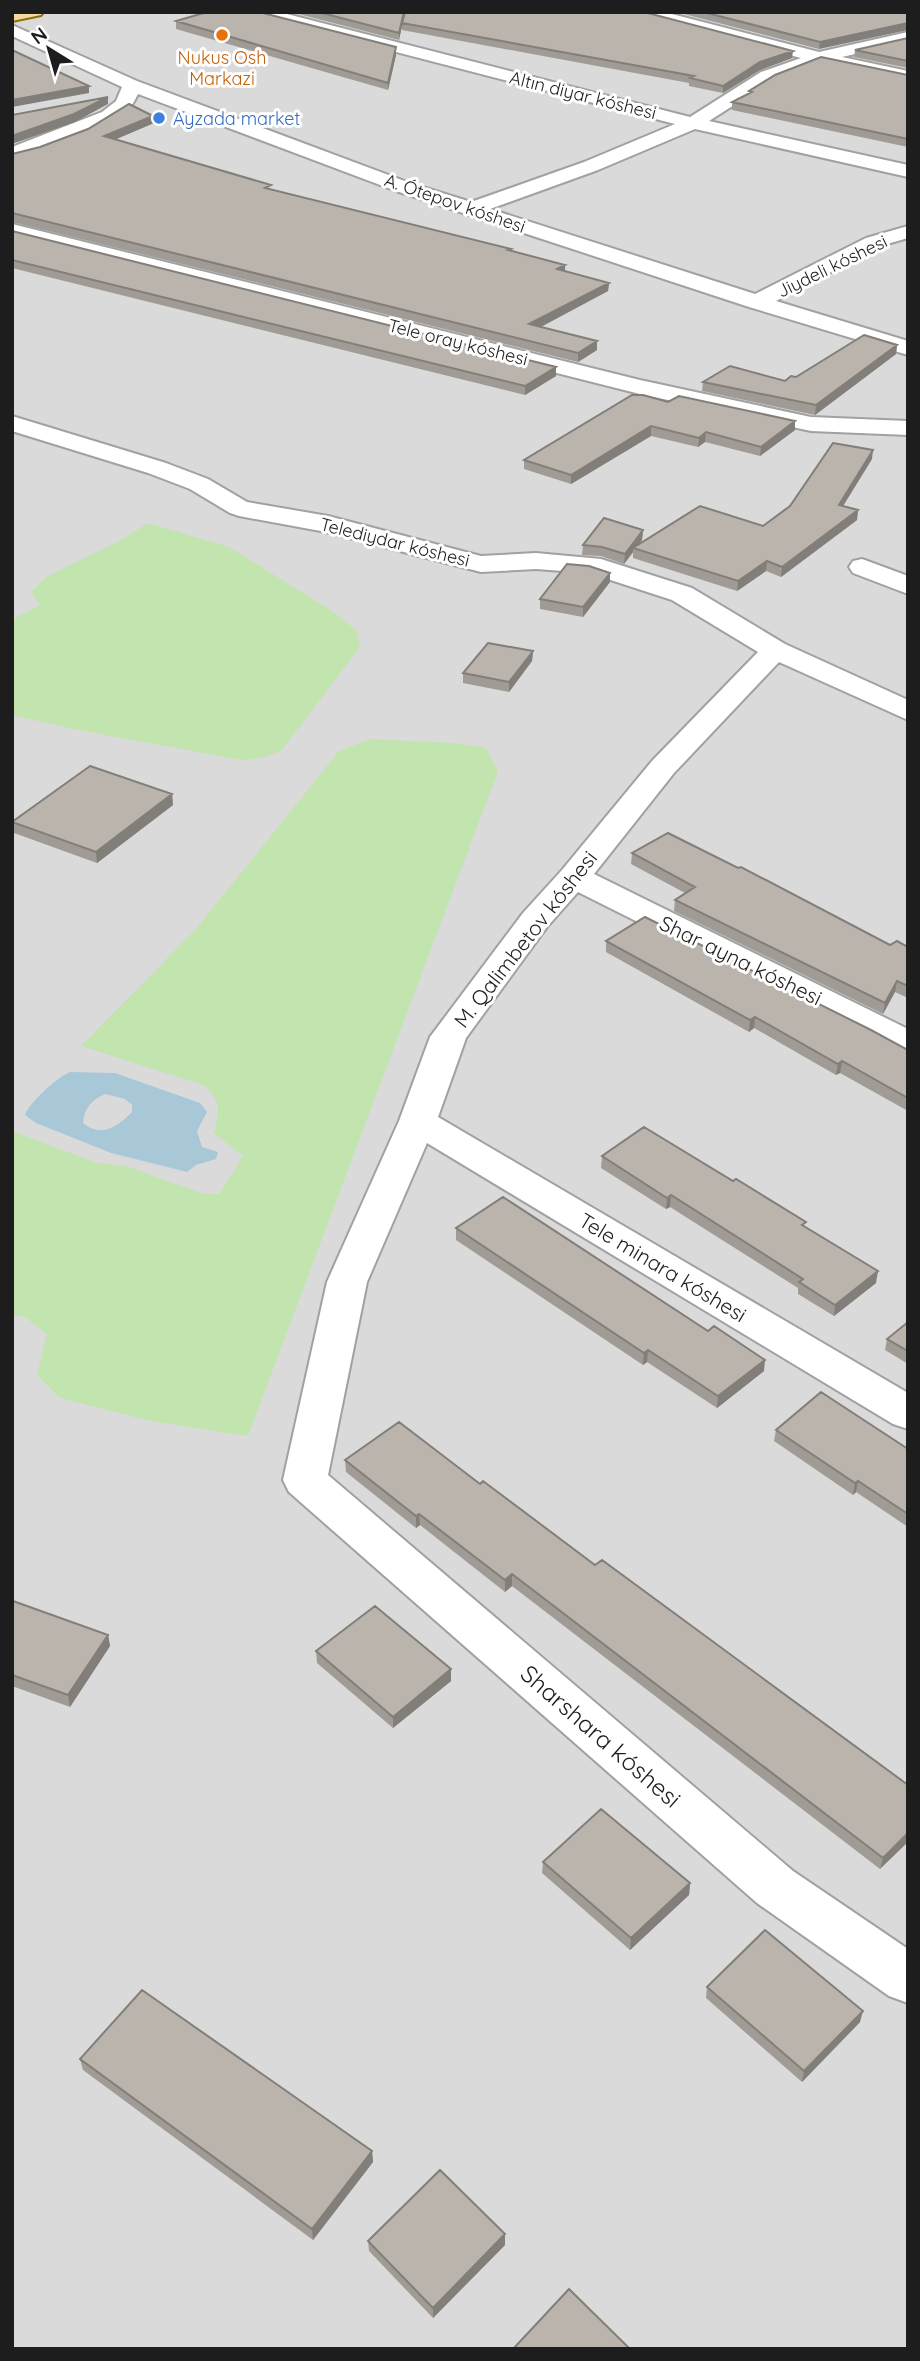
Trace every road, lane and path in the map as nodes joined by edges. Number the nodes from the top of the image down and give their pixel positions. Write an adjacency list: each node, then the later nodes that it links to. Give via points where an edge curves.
1 (35, 12): 4 (main road)
2 (259, 12): 11 (street, Altın diyar kóshesi)
3 (644, 12): 7 (street)
4 (12, 16)
5 (12, 30): 9 (street, A. Ótepov kóshesi)
6 (908, 37): 7 (street)
7 (819, 57): 8 (street); 11 (street, via 767,76)
8 (908, 76)
9 (130, 90): 10 (street); 12 (street, via 120,108); 14 (street, A. Ótepov kóshesi)
10 (106, 97)
11 (693, 123): 13 (street, Altın diyar kóshesi); 14 (street)
12 (12, 154)
13 (908, 171)
14 (471, 209): 17 (street, A. Ótepov kóshesi)
15 (12, 230): 20 (street, Tele oray kóshesi, via 640,387 811,424)
16 (908, 232): 17 (street, Jiydeli kóshesi, via 873,242)
17 (757, 302): 18 (street, A. Ótepov kóshesi)
18 (908, 348)
19 (12, 423): 23 (street, Telediydar kóshesi, via 157,468 199,484 239,508 328,524 481,564 592,565 682,594)
20 (908, 428)
21 (862, 567): 22 (street)
22 (908, 586)
23 (775, 650): 24 (street, Telediydar kóshesi); 25 (street, M. Qalimbetov kóshesi, via 663,767)
24 (908, 711)
25 (574, 877): 26 (street, Shar ayna kóshesi); 27 (street, M. Qalimbetov kóshesi, via 535,920 448,1037)
26 (908, 1043)
27 (418, 1121): 28 (street, Tele minara kóshesi); 29 (street, M. Qalimbetov kóshesi, via 347,1282)
28 (908, 1413)
29 (305, 1480): 30 (street, Sharshara kóshesi, via 775,1887)
30 (908, 1979)

